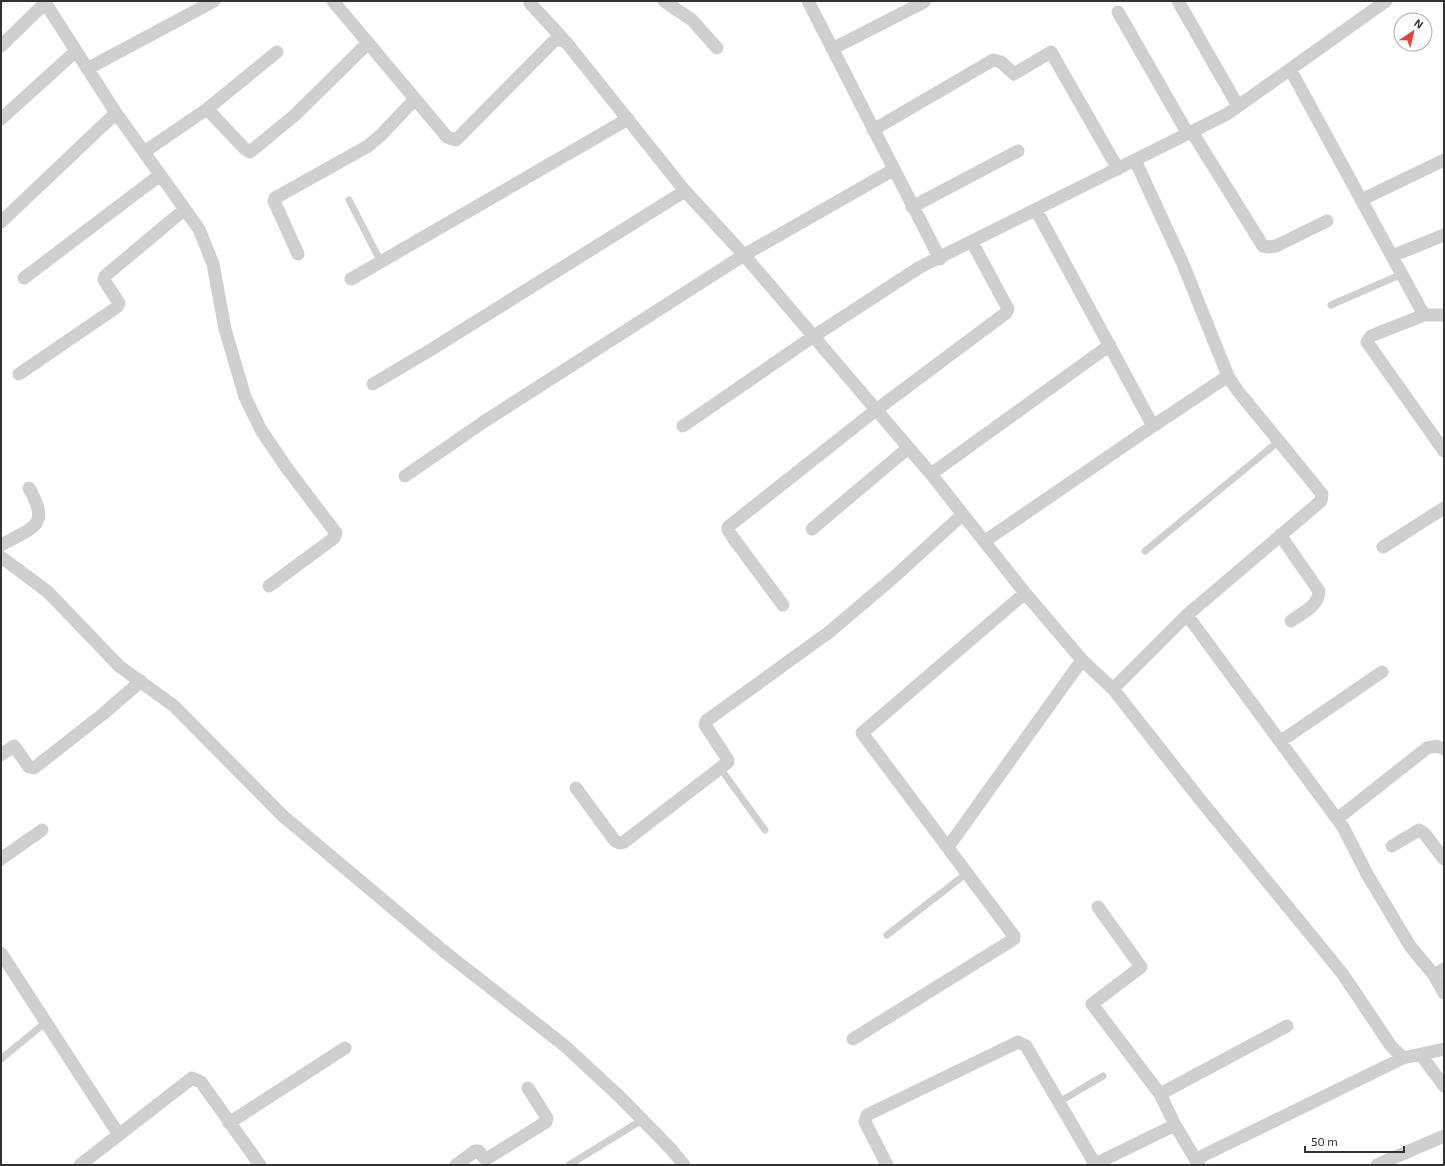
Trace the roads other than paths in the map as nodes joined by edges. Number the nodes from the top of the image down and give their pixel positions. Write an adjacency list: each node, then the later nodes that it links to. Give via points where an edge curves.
1 (214, 1): 18 (street)
2 (333, 1): 12 (street)
3 (664, 1): 14 (street, via 692,20)
4 (808, 1): 15 (street)
5 (1178, 1): 21 (street)
6 (1386, 1): 19 (street)
7 (45, 2): 13 (street); 16 (street)
8 (530, 2): 11 (street)
9 (924, 2): 15 (street)
10 (1118, 12): 27 (street)
11 (564, 40): 20 (street, via 558,39 553,42 456,140 448,137); 25 (street)
12 (368, 43): 20 (street); 22 (street, via 295,115 250,152)
13 (1, 46)
14 (717, 48)
15 (832, 49): 26 (street)
16 (76, 51): 18 (street); 24 (street)
17 (277, 52): 22 (street)
18 (87, 69): 23 (street)
19 (1290, 69): 21 (street); 37 (street)
20 (416, 99): 45 (street, via 368,146 275,198 274,201)
21 (1238, 106): 27 (street)
22 (207, 109): 29 (street)
23 (116, 113): 29 (street); 42 (street)
24 (1, 119)
25 (628, 120): 35 (street); 49 (street)
26 (873, 130): 32 (street, via 993,60 1001,62 1014,74 1051,52); 33 (street)
27 (1190, 133): 30 (street); 41 (street, via 1263,246 1276,246)
28 (1018, 151): 38 (street)
29 (144, 152): 34 (street)
30 (1135, 160): 32 (street); 59 (street, via 1183,264)
31 (1444, 160): 37 (street)
32 (1118, 169): 40 (street)
33 (893, 170): 38 (street); 46 (street)
34 (160, 175): 39 (street); 51 (street)
35 (685, 191): 46 (street); 60 (street)
36 (349, 200): 49 (lane)
37 (1361, 200): 47 (street)
38 (912, 207): 48 (street)
39 (185, 209): 58 (street, via 105,276 104,280 119,303 117,307); 79 (street, via 199,229 213,264 225,329 245,397 261,430 336,533 334,538)
40 (1036, 210): 44 (street); 57 (street)
41 (1326, 221)
42 (1, 222)
43 (1444, 235): 47 (street)
44 (972, 242): 48 (street); 61 (street, via 1008,312)
45 (298, 254)
46 (744, 255): 56 (street); 68 (street, via 485,421)
47 (1392, 256): 50 (street)
48 (940, 259): 56 (street, via 920,267)
49 (381, 262): 52 (street)
50 (1402, 274): 53 (lane); 54 (street)
51 (24, 278)
52 (352, 279)
53 (1331, 305)
54 (1424, 315): 55 (street); 66 (street, via 1371,336 1367,342)
55 (1444, 315)
56 (814, 336): 61 (street); 62 (street)
57 (1110, 345): 63 (street); 67 (street)
58 (18, 374)
59 (1228, 376): 63 (street); 64 (street)
60 (373, 384)
61 (876, 410): 65 (street); 81 (street, via 728,526 731,535)
62 (683, 426)
63 (1153, 426): 74 (street)
64 (1279, 442): 73 (street, via 1323,497); 77 (lane)
65 (908, 448): 67 (street); 72 (street)
66 (1444, 451)
67 (931, 474): 71 (street)
68 (405, 476)
69 (29, 488): 75 (street, via 38,506 39,520 32,528)
70 (1444, 508): 76 (street)
71 (962, 515): 74 (street); 91 (street, via 828,633 706,721 706,728 728,760)
72 (812, 529)
73 (1280, 535): 82 (street); 83 (street, via 1319,591 1316,603)
74 (985, 541): 80 (street)
75 (1, 545)
76 (1383, 547)
77 (1145, 551)
78 (1, 557): 86 (street, via 48,592 119,666)
79 (269, 586)
80 (1026, 593): 84 (street); 97 (street, via 862,733)
81 (784, 605)
82 (1188, 614): 87 (street); 88 (street)
83 (1291, 621)
84 (1082, 660): 87 (street); 97 (street)
85 (1382, 672): 88 (street)
86 (141, 681): 90 (street, via 34,768 29,766 16,747); 119 (street, via 174,706 283,816 446,953 565,1046)
87 (1114, 689): 112 (street, via 1202,802 1342,973 1391,1046)
88 (1280, 741): 93 (street)
89 (1444, 749): 93 (street, via 1436,746 1427,748)
90 (1, 755)
91 (720, 768): 92 (street, via 620,843 615,841); 95 (lane)
92 (576, 788)
93 (1337, 819): 104 (street, via 1410,946)
94 (42, 830): 98 (street)
95 (765, 830)
96 (1392, 846): 99 (street, via 1418,830 1424,833)
97 (948, 847): 100 (street)
98 (1, 859)
99 (1444, 859)
100 (967, 873): 102 (lane); 108 (street, via 1014,939)
101 (1098, 907): 117 (street, via 1141,967 1092,1004)
102 (887, 936)
103 (1, 953): 106 (street)
104 (1439, 972): 105 (street)
105 (1444, 993)
106 (46, 1022): 113 (lane); 122 (street)
107 (1287, 1026): 117 (street)
108 (853, 1039)
109 (345, 1048): 120 (street)
110 (1444, 1049): 111 (street)
111 (1421, 1055): 112 (street); 115 (street)
112 (1403, 1058): 124 (street)
113 (1, 1060)
114 (1103, 1076): 118 (lane)
115 (1444, 1086)
116 (528, 1088): 128 (street, via 547,1118 546,1122 488,1158 475,1151)
117 (1160, 1094): 121 (street)
118 (1059, 1102): 125 (street); 131 (street, via 1026,1046 1018,1042 867,1115 865,1122)
119 (642, 1120): 129 (lane); 130 (street)
120 (229, 1124): 122 (street, via 200,1082 192,1078); 127 (street)
121 (1175, 1125): 124 (street); 125 (street)
122 (119, 1134): 126 (street)
123 (1444, 1136): 132 (street)
124 (1197, 1162)
125 (1094, 1164)
126 (80, 1165)
127 (260, 1165)
128 (456, 1165)
129 (569, 1165)
130 (684, 1165)
131 (887, 1165)
132 (1377, 1165)

